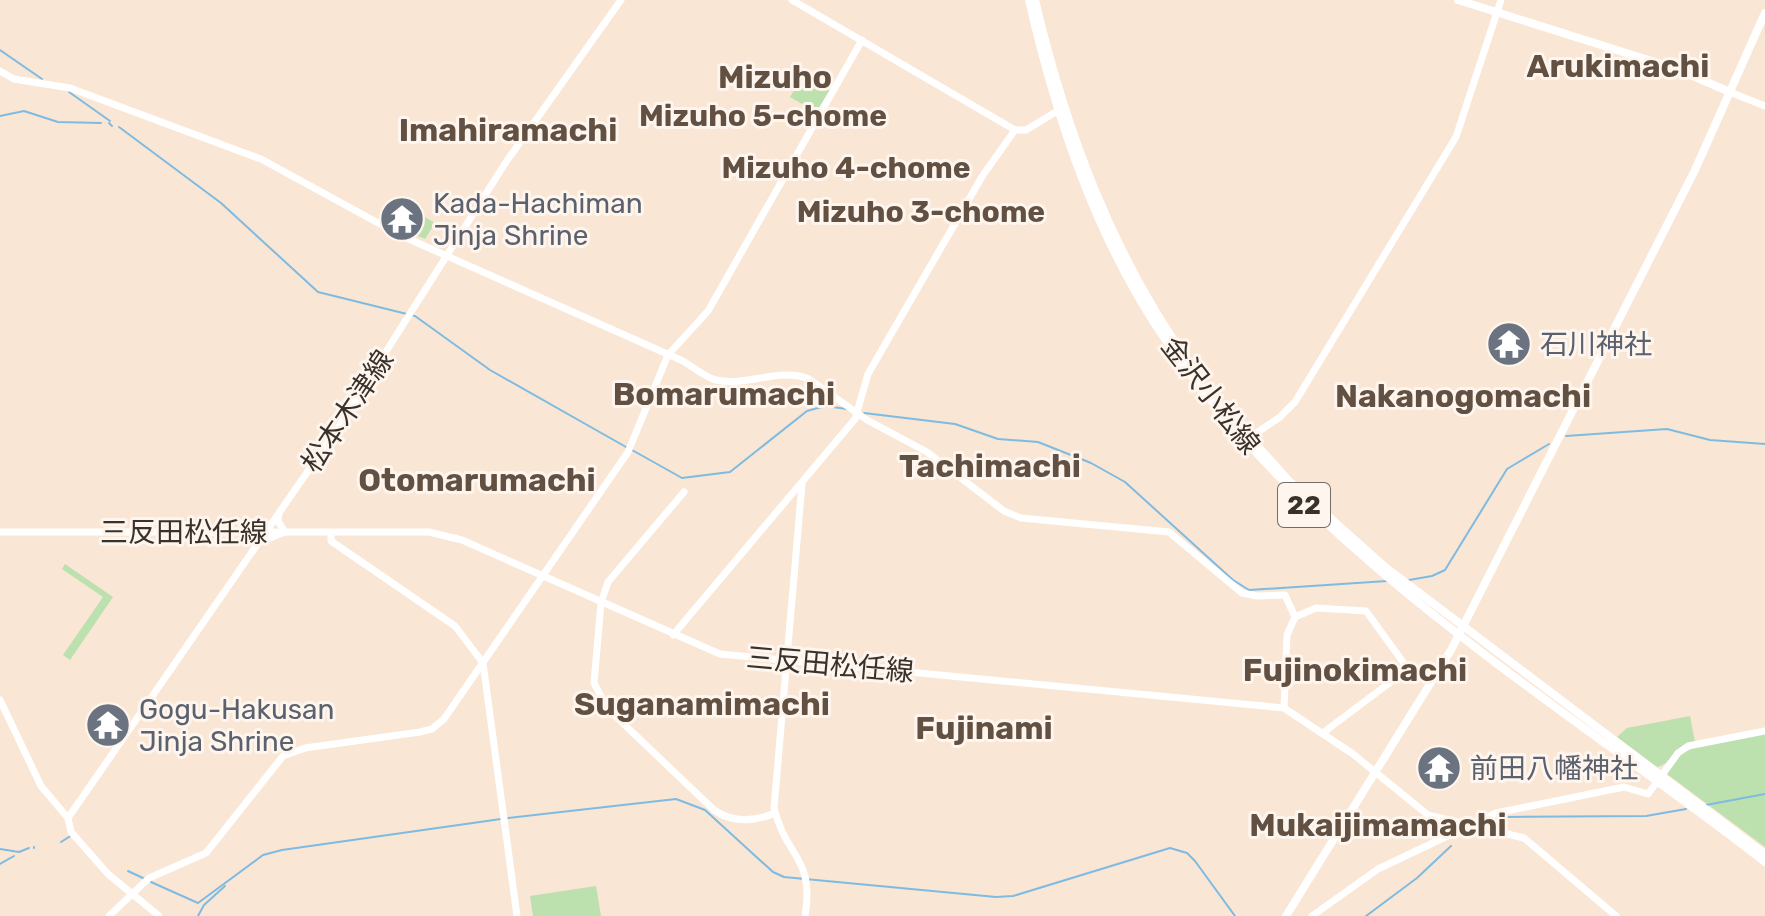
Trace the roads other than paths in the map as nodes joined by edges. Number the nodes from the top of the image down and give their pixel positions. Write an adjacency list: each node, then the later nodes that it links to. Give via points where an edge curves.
1 (621, 0): 14 (street, 松本木津線)
2 (792, 0): 8 (street)
3 (1032, 0): 12 (main road, 金沢小松線 / 22)
4 (1458, 0): 6 (main road)
5 (1501, 0): 6 (street)
6 (1497, 13): 10 (main road, via 1677,69); 17 (street, via 1456,137 1295,402)
7 (1765, 13): 10 (main road)
8 (862, 40): 13 (street); 15 (street, via 708,311)
9 (0, 71): 14 (street, via 14,79 70,88 261,159)
10 (1732, 93): 11 (street); 30 (main road)
11 (1765, 106)
12 (1061, 108): 13 (street, via 1026,130); 17 (main road, 金沢小松線 / 22, via 1086,188 1136,291 1168,344)
13 (1015, 130): 16 (street, via 983,175 868,374)
14 (447, 255): 15 (street); 20 (street, 松本木津線)
15 (668, 355): 16 (street, via 715,380 799,374); 27 (street, via 629,450)
16 (858, 414): 18 (street); 29 (street, via 927,452 1011,515 1169,532 1242,593 1285,595)
17 (1246, 440): 30 (main road, 金沢小松線 / 22, via 1303,504)
18 (803, 482): 31 (street); 32 (street)
19 (684, 492): 28 (street, via 608,582)
20 (279, 512): 22 (street); 23 (street, 松本木津線); 24 (street)
21 (0, 532): 22 (street, 三反田松任線)
22 (244, 532): 23 (street, 三反田松任線); 26 (street, via 254,535)
23 (265, 532): 24 (street, 三反田松任線); 26 (street, 松本木津線)
24 (285, 532): 25 (street, 三反田松任線); 26 (street)
25 (331, 533): 27 (street, 三反田松任線, via 429,532 462,540); 33 (street, via 331,541 455,626)
26 (254, 547): 41 (street, 松本木津線)
27 (543, 577): 28 (street, 三反田松任線); 33 (street)
28 (601, 603): 31 (street, 三反田松任線); 40 (street, via 594,683 607,708 722,816 746,820)
29 (1295, 617): 35 (street, via 1287,635); 37 (street, via 1316,608 1366,611 1408,669)
30 (1461, 630): 38 (main road); 39 (main road, 金沢小松線 / 22)
31 (673, 635): 32 (street, 三反田松任線, via 720,654)
32 (787, 661): 35 (street, 三反田松任線); 40 (street)
33 (483, 663): 45 (street, via 432,729 283,756 206,853 146,880); 48 (street)
34 (0, 700): 41 (street, via 41,786)
35 (1284, 708): 37 (street, 三反田松任線)
36 (1765, 731): 39 (street, via 1688,746)
37 (1324, 732): 38 (street, 三反田松任線)
38 (1377, 774): 42 (street, 三反田松任線, via 1428,815); 50 (main road)
39 (1661, 779): 42 (street, via 1648,794 1624,787 1496,813); 43 (main road, 金沢小松線 / 22); 44 (main road, 金沢小松線 / 22)
40 (775, 813): 49 (street, via 808,881)
41 (68, 818): 45 (street, via 74,835)
42 (1469, 825): 51 (street, via 1378,869); 52 (street, 三反田松任線, via 1524,838)
43 (1765, 854)
44 (1765, 862)
45 (132, 894): 46 (street); 47 (street)
46 (109, 916)
47 (159, 916)
48 (517, 916)
49 (805, 916)
50 (1286, 916)
51 (1312, 916)
52 (1616, 916)

